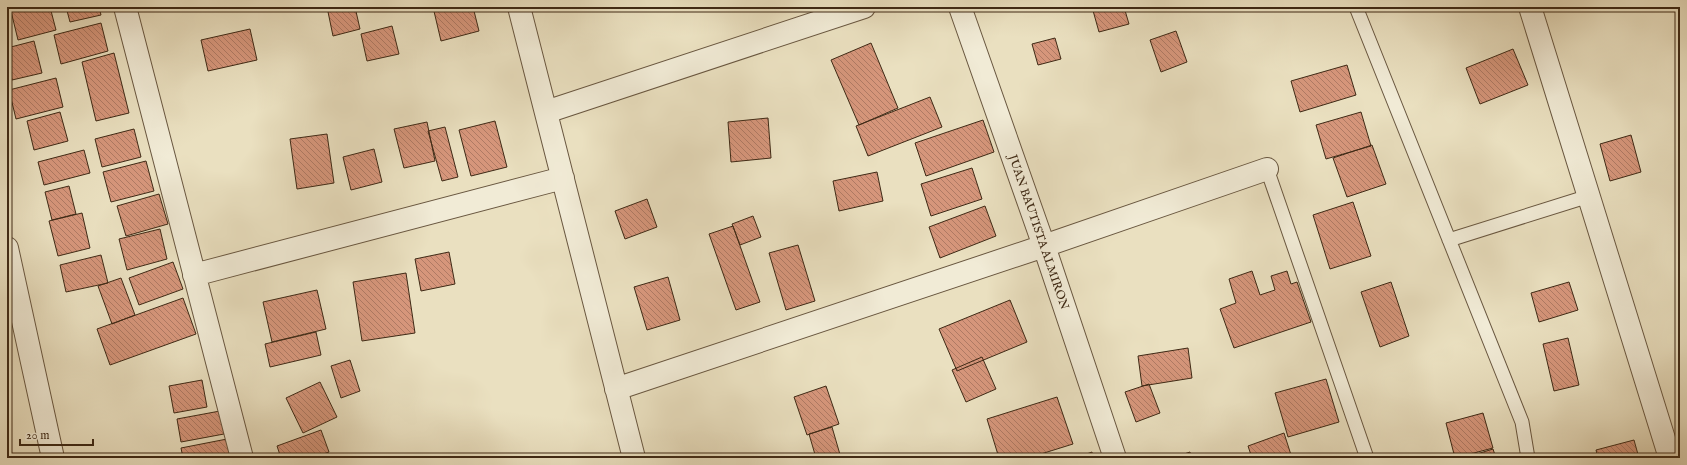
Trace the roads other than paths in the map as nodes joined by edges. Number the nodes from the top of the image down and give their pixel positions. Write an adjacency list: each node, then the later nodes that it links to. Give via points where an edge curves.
1 (125, 7): 14 (street)
2 (519, 7): 7 (street)
3 (864, 7): 7 (street)
4 (960, 7): 12 (street, JUAN BAUTISTA ALMIRON)
5 (1356, 7): 11 (lane)
6 (1530, 7): 10 (street)
7 (546, 112): 9 (street)
8 (1267, 169): 12 (street); 20 (lane)
9 (563, 178): 14 (street); 15 (street)
10 (1588, 196): 11 (lane); 22 (street)
11 (1449, 240): 21 (lane, via 1522,422)
12 (1044, 246): 15 (street); 19 (street, JUAN BAUTISTA ALMIRON)
13 (7, 248): 16 (street)
14 (194, 275): 17 (street)
15 (616, 389): 18 (street)
16 (52, 458)
17 (242, 458)
18 (634, 458)
19 (1115, 458)
20 (1367, 458)
21 (1528, 458)
22 (1670, 458)

